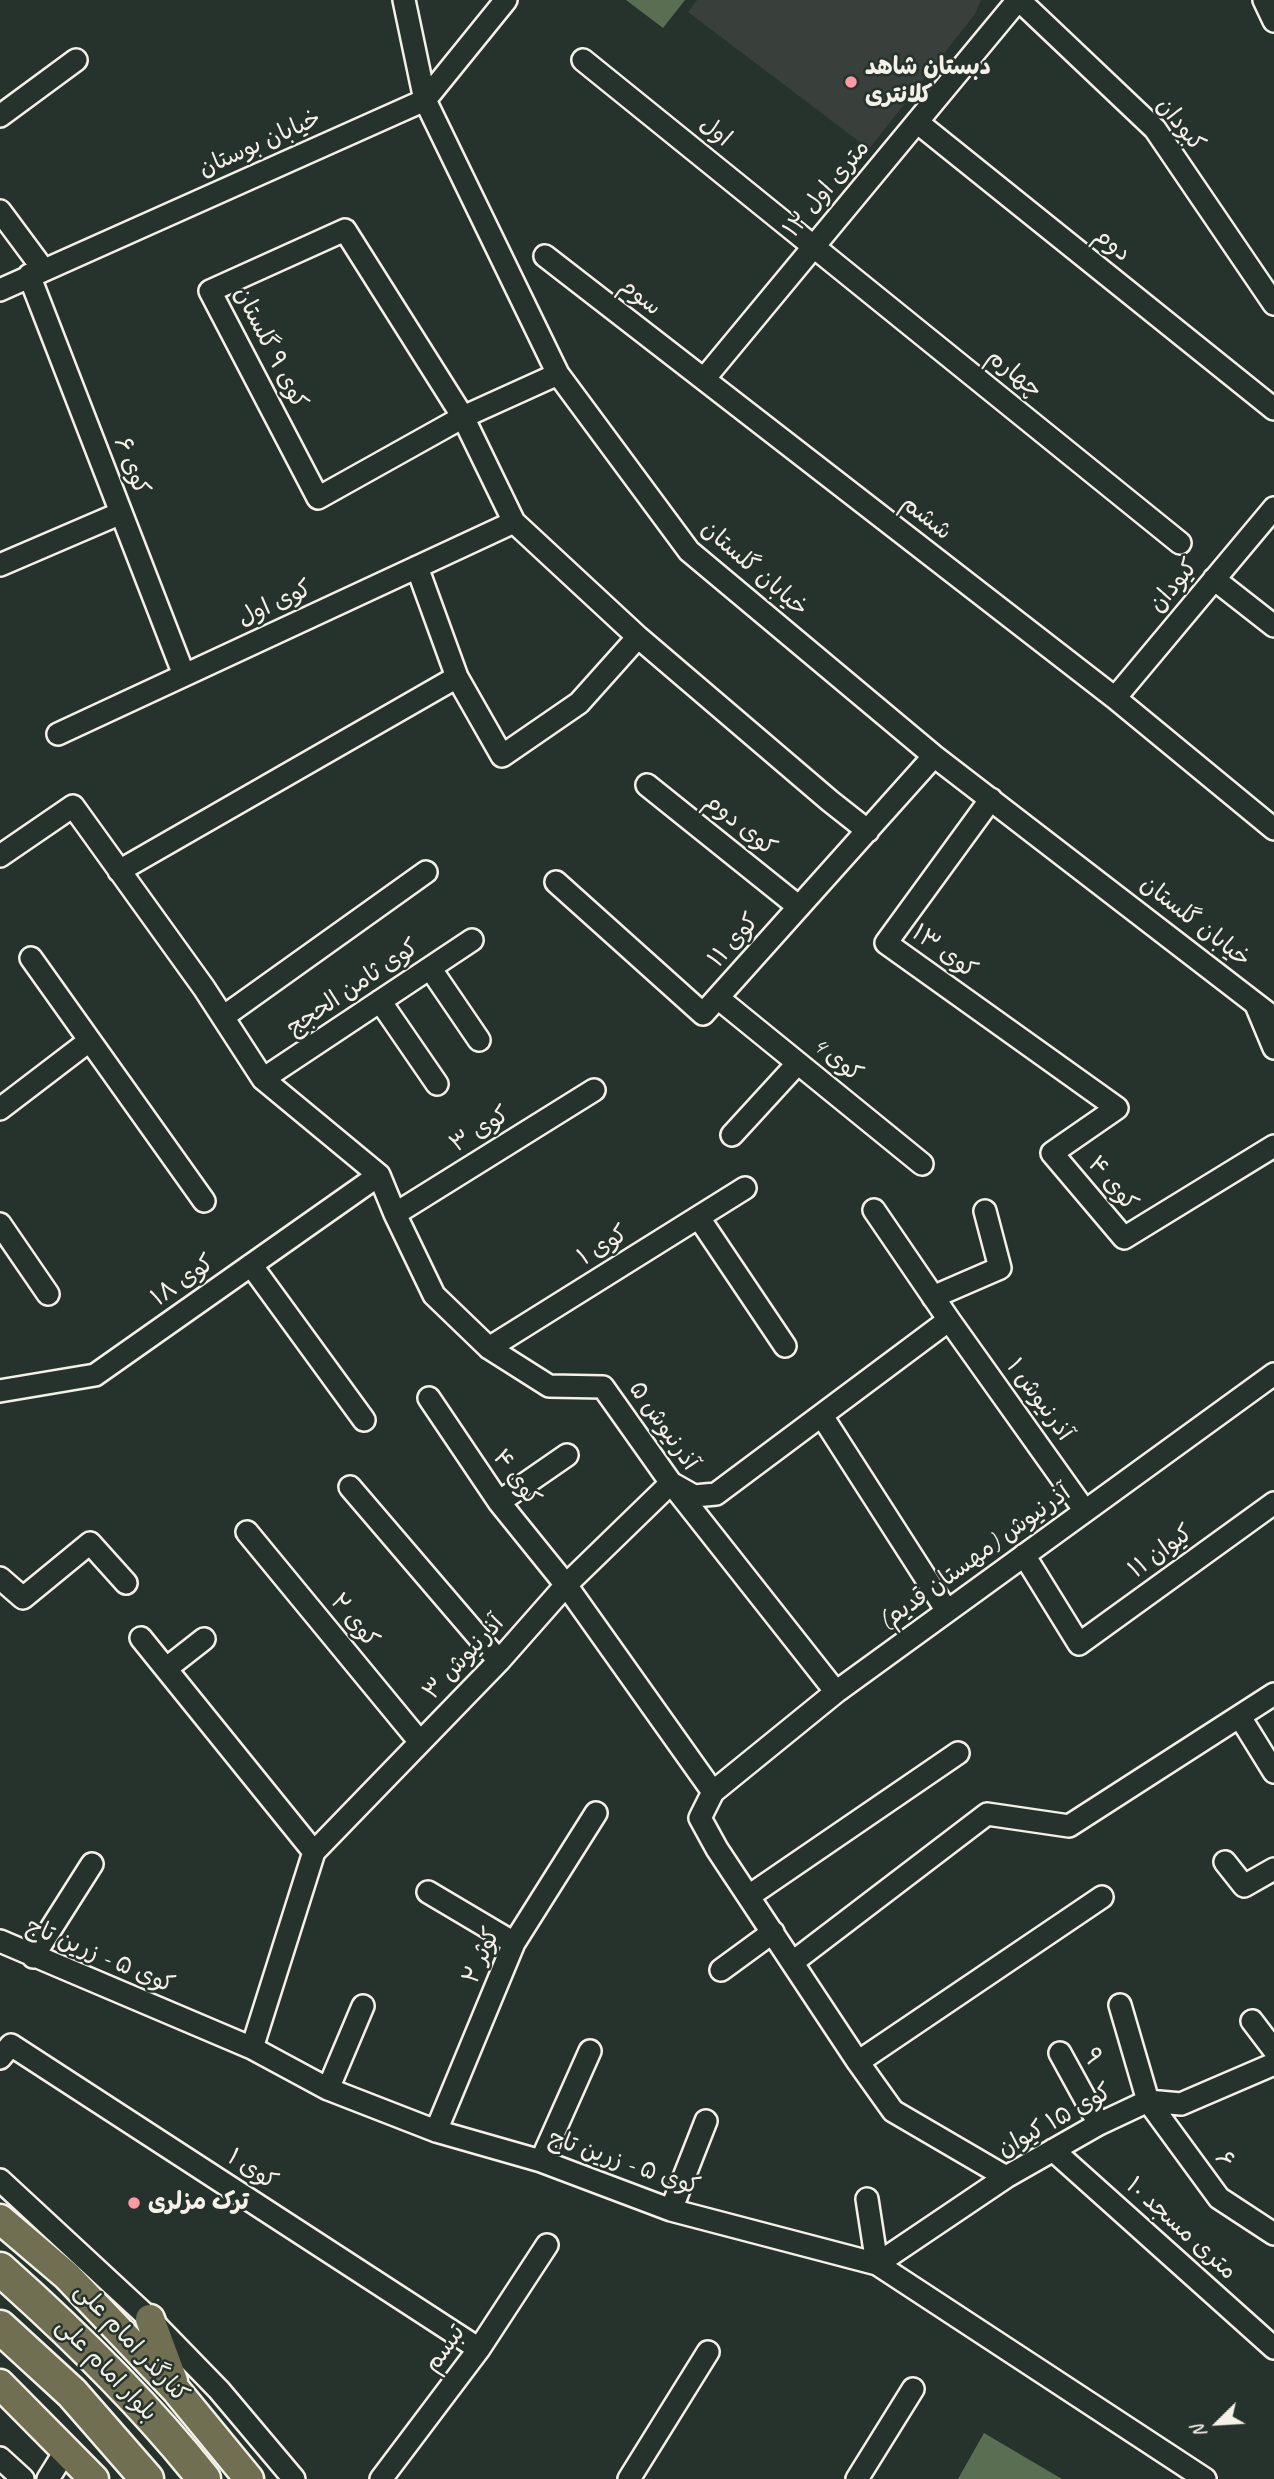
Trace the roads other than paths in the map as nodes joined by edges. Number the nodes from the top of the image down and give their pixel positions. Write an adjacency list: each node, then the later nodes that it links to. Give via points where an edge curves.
1 (404, 0): 8 (street, خیابان گلستان)
2 (506, 0): 8 (street, خیابان بوستان)
3 (1018, 0): 10 (street, ۱۲ متری اول); 16 (street, کبودان, via 1155,129)
4 (1264, 0): 5 (street)
5 (1274, 21)
6 (76, 60): 9 (street)
7 (583, 60): 12 (street, اول)
8 (425, 100): 14 (street, خیابان بوستان); 17 (street, خیابان گلستان)
9 (0, 116)
10 (917, 122): 12 (street, ۱۲ متری اول); 19 (street, دوم)
11 (0, 211): 14 (street, کوی ۶)
12 (814, 246): 18 (street, ۱۲ متری اول); 24 (street, چهارم)
13 (545, 256): 18 (street, سوم)
14 (36, 272): 15 (street, خیابان بوستان); 22 (street, کوی ۶)
15 (0, 289)
16 (1274, 304)
17 (558, 374): 20 (street, کوی ۹ گلستان); 34 (street, خیابان گلستان, via 689,551)
18 (704, 379): 32 (street, ششم)
19 (1274, 410)
20 (463, 417): 20 (street, کوی ۹ گلستان, via 345,230 210,290 318,498); 23 (street, کوی ۹ گلستان)
21 (1274, 508): 27 (street, کیودان)
22 (121, 513): 25 (street); 30 (street, کوی ۶)
23 (514, 522): 26 (street, کوی اول); 29 (street)
24 (1181, 543)
25 (0, 565)
26 (417, 567): 30 (street, کوی اول); 31 (street)
27 (1214, 579): 28 (street); 32 (street, کیودان)
28 (1274, 626)
29 (638, 637): 31 (street, via 579,703 502,756); 38 (street)
30 (184, 675): 33 (street, کوی اول)
31 (457, 677): 40 (street)
32 (1115, 698): 37 (street)
33 (58, 734)
34 (934, 756): 36 (street, خیابان گلستان); 38 (street, کوی ۱۱)
35 (647, 785): 43 (street, کوی دوم)
36 (991, 799): 48 (street, خیابان گلستان); 59 (street, کوی ۱۳, via 886,943)
37 (1274, 829)
38 (868, 831): 43 (street, کوی ۱۱)
39 (4, 846): 40 (street, via 72,806)
40 (119, 871): 50 (street)
41 (426, 872): 50 (street)
42 (556, 882): 47 (street, کوی ۱۱, via 703,1014)
43 (799, 907): 47 (street, کوی ۱۱)
44 (472, 940): 46 (street, کوی ثامن الحجج)
45 (31, 958): 53 (street)
46 (430, 968): 49 (street, کوی ثامن الحجج); 52 (street)
47 (718, 998): 55 (street, کوی 4)
48 (1253, 1000): 51 (street, خیابان گلستان); 54 (street)
49 (380, 1001): 56 (street, کوی ثامن الحجج); 57 (street)
50 (223, 1017): 56 (street)
51 (1274, 1018)
52 (479, 1040)
53 (89, 1041): 60 (street); 66 (street)
54 (1274, 1048)
55 (798, 1063): 61 (street); 63 (street, کوی 4)
56 (263, 1079): 64 (street)
57 (437, 1084)
58 (594, 1090): 69 (street, کوی ۳)
59 (1117, 1108): 62 (street, کوی ۴, via 1052,1153 1124,1238)
60 (0, 1110)
61 (732, 1135)
62 (1274, 1146)
63 (922, 1164)
64 (379, 1175): 69 (street, آذرنیوش ۵); 72 (street, کوی ۱۸)
65 (745, 1188): 70 (street, کوی ۱)
66 (204, 1201)
67 (874, 1210): 74 (street, آذرنیوش ۱)
68 (985, 1211): 74 (street, via 1000,1268)
69 (395, 1214): 77 (street, آذرنیوش ۵, via 434,1295)
70 (699, 1218): 76 (street); 77 (street, کوی ۱)
71 (0, 1224): 73 (street)
72 (251, 1265): 79 (street, کوی ۱۸, via 95,1375); 82 (street)
73 (48, 1294)
74 (933, 1297): 75 (street, آذرنیوش ۱)
75 (949, 1320): 81 (street); 88 (street, آذرنیوش ۱)
76 (785, 1346)
77 (489, 1348): 84 (street, آذرنیوش ۵, via 550,1386 603,1387)
78 (1274, 1374): 88 (street, آذرنیوش (مهستان قدیم))
79 (0, 1391)
80 (429, 1398): 86 (street, کوی ۴)
81 (821, 1416): 84 (street, via 716,1494 694,1496); 94 (street)
82 (364, 1420)
83 (568, 1455): 86 (street)
84 (671, 1483): 93 (street, آذرنیوش ۳); 99 (street, آذرنیوش ۵)
85 (350, 1487): 97 (street)
86 (499, 1502): 93 (street, کوی ۴)
87 (1274, 1503): 90 (street, کیوان ۱۱, via 1079,1644)
88 (1086, 1511): 90 (street, آذرنیوش (مهستان قدیم))
89 (247, 1532): 102 (street, کوی ۲)
90 (1024, 1555): 94 (street, آذرنیوش (مهستان قدیم))
91 (0, 1578): 92 (street, via 23,1598 90,1543)
92 (126, 1583)
93 (566, 1585): 97 (street, آذرنیوش ۳); 105 (street)
94 (947, 1611): 99 (street, آذرنیوش (مهستان قدیم))
95 (141, 1638): 98 (street)
96 (204, 1639): 98 (street)
97 (499, 1661): 102 (street, آذرنیوش ۳)
98 (167, 1668): 107 (street)
99 (836, 1692): 105 (street, آذرنیوش (مهستان قدیم))
100 (1274, 1694): 101 (street)
101 (1240, 1717): 104 (street); 118 (street, via 1069,1826 987,1814)
102 (419, 1742): 107 (street, آذرنیوش ۳)
103 (958, 1753): 112 (street)
104 (1274, 1772)
105 (713, 1792): 112 (street, via 700,1818)
106 (596, 1813): 116 (street, کوثر ۲)
107 (314, 1852): 123 (street, آذرنیوش ۳)
108 (1225, 1862): 110 (street, via 1244,1886)
109 (92, 1864): 117 (street)
110 (1274, 1868)
111 (428, 1892): 116 (street)
112 (750, 1896): 114 (street)
113 (1102, 1897): 128 (street)
114 (774, 1932): 118 (street); 119 (street)
115 (0, 1941): 117 (street, کوی ۵ - زرین تاج)
116 (514, 1943): 134 (street, کوثر ۲)
117 (33, 1957): 123 (street, کوی ۵ - زرین تاج)
118 (793, 1962): 128 (street)
119 (721, 1970)
120 (1121, 2005): 131 (street)
121 (363, 2006): 130 (street)
122 (1252, 2021): 124 (street)
123 (252, 2048): 130 (street, کوی ۵ - زرین تاج)
124 (1274, 2050)
125 (590, 2051): 136 (street)
126 (1060, 2053): 133 (street, ۹)
127 (0, 2058): 149 (street, کوی ۱, via 11,2045)
128 (858, 2062): 137 (street, via 893,2110)
129 (1274, 2064): 131 (street, کوی ۱۵ کیوان, via 1181,2104)
130 (328, 2089): 134 (street, کوی ۵ - زرین تاج)
131 (1148, 2101): 133 (street, کوی ۱۵ کیوان); 142 (street, ۶, via 1219,2198)
132 (706, 2120): 140 (street)
133 (1099, 2124): 135 (street, کوی ۱۵ کیوان)
134 (436, 2131): 136 (street, کوی ۵ - زرین تاج)
135 (1053, 2150): 137 (street, کوی ۱۵ کیوان); 148 (street, ۱۰ متری مسجد)
136 (541, 2161): 140 (street, کوی ۵ - زرین تاج)
137 (1006, 2177): 144 (street, کوی ۱۵ کیوان)
138 (0, 2180): 146 (street)
139 (867, 2199): 144 (street)
140 (671, 2210): 144 (street, کوی ۵ - زرین تاج)
141 (0, 2219): 153 (main road, کنارگذر امام علی, via 67,2276)
142 (1274, 2234)
143 (547, 2245): 149 (street, تبسم)
144 (877, 2264): 167 (street, کوی ۵ - زرین تاج)
145 (0, 2269): 161 (highway, بلوار امام علی, via 71,2332)
146 (150, 2319): 153 (main road); 154 (street)
147 (0, 2327): 160 (highway, بلوار امام علی, via 72,2393)
148 (1274, 2348)
149 (479, 2349): 164 (street, تبسم)
150 (708, 2352): 165 (street)
151 (0, 2384): 155 (main road)
152 (913, 2389): 166 (street)
153 (185, 2399): 154 (street); 162 (main road, کنارگذر امام علی)
154 (248, 2425): 163 (street)
155 (66, 2449): 158 (street); 159 (main road)
156 (0, 2458): 157 (street)
157 (23, 2479)
158 (48, 2479)
159 (94, 2479)
160 (147, 2479)
161 (204, 2479)
162 (249, 2479)
163 (294, 2479)
164 (381, 2479)
165 (629, 2479)
166 (857, 2479)
167 (1205, 2479)

